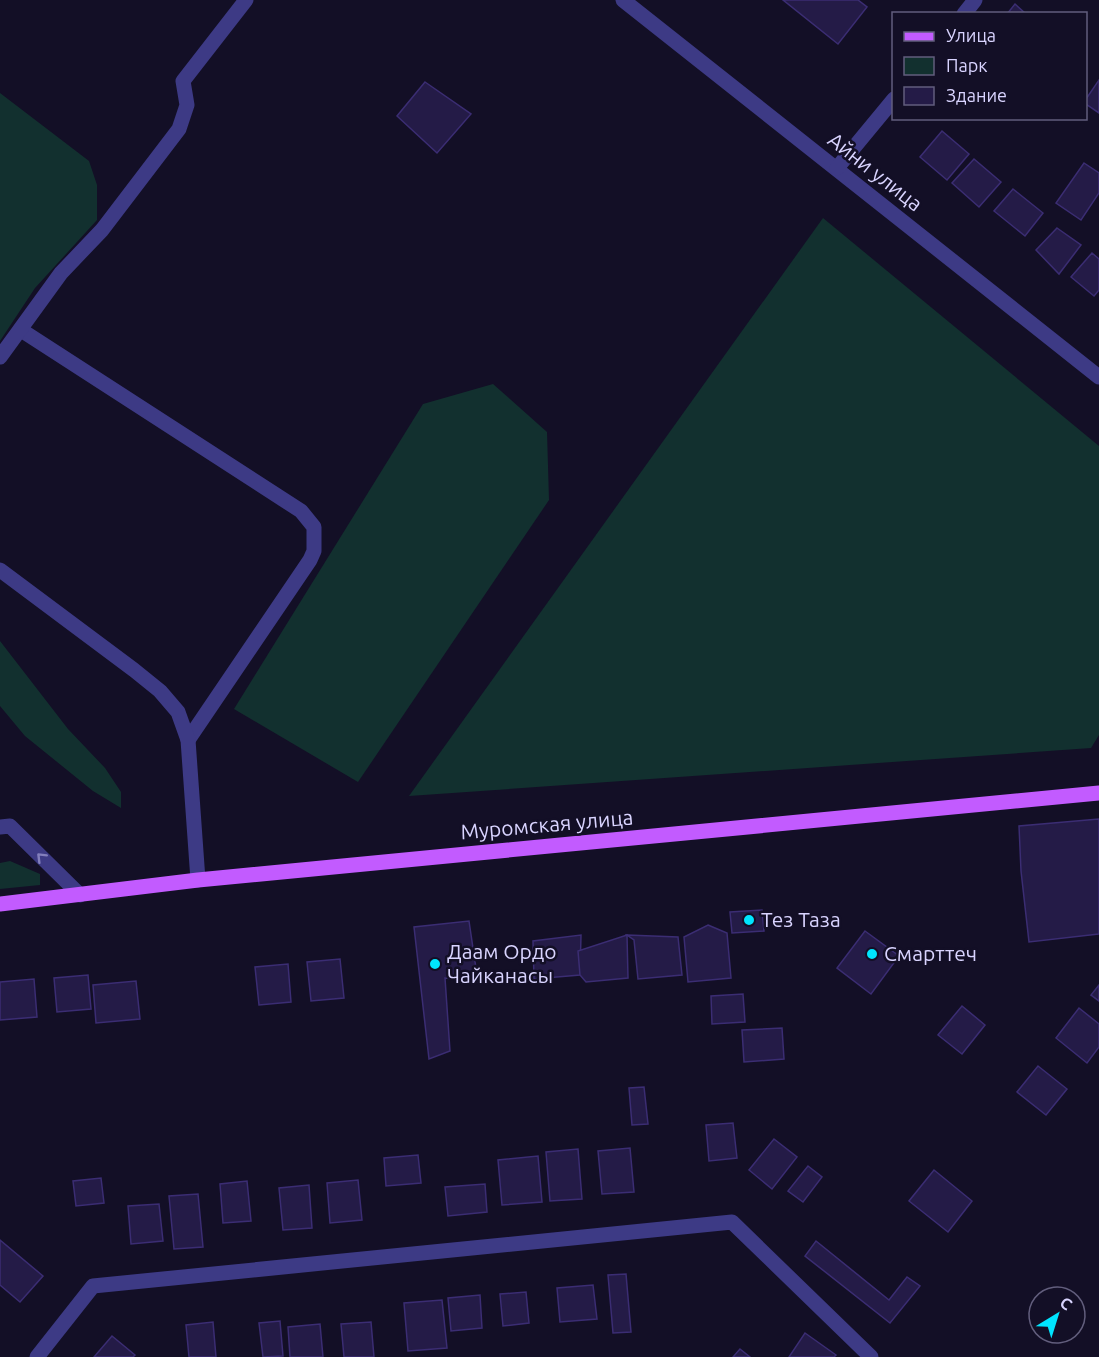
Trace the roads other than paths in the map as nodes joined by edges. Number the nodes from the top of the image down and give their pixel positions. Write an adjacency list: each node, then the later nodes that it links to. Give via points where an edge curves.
1 (246, 0): 7 (street, via 183,81 187,105 179,129 102,230 61,273)
2 (623, 0): 6 (street, Айни улица)
3 (975, 0): 4 (street)
4 (966, 12)
5 (892, 101): 6 (street)
6 (837, 168): 9 (street, Айни улица)
7 (21, 330): 8 (street); 11 (street, via 301,511 314,526 310,561)
8 (0, 357)
9 (1099, 377)
10 (0, 570): 11 (street, via 160,692 178,712)
11 (188, 740): 14 (street)
12 (1099, 793): 14 (main road, Муромская улица)
13 (3, 823): 15 (street, one-way to 13)
14 (198, 880): 15 (main road, Муромская улица)
15 (80, 895): 16 (main road, Муромская улица)
16 (0, 904)
17 (37, 1357): 18 (street, via 93,1287 732,1222)
18 (871, 1357)

